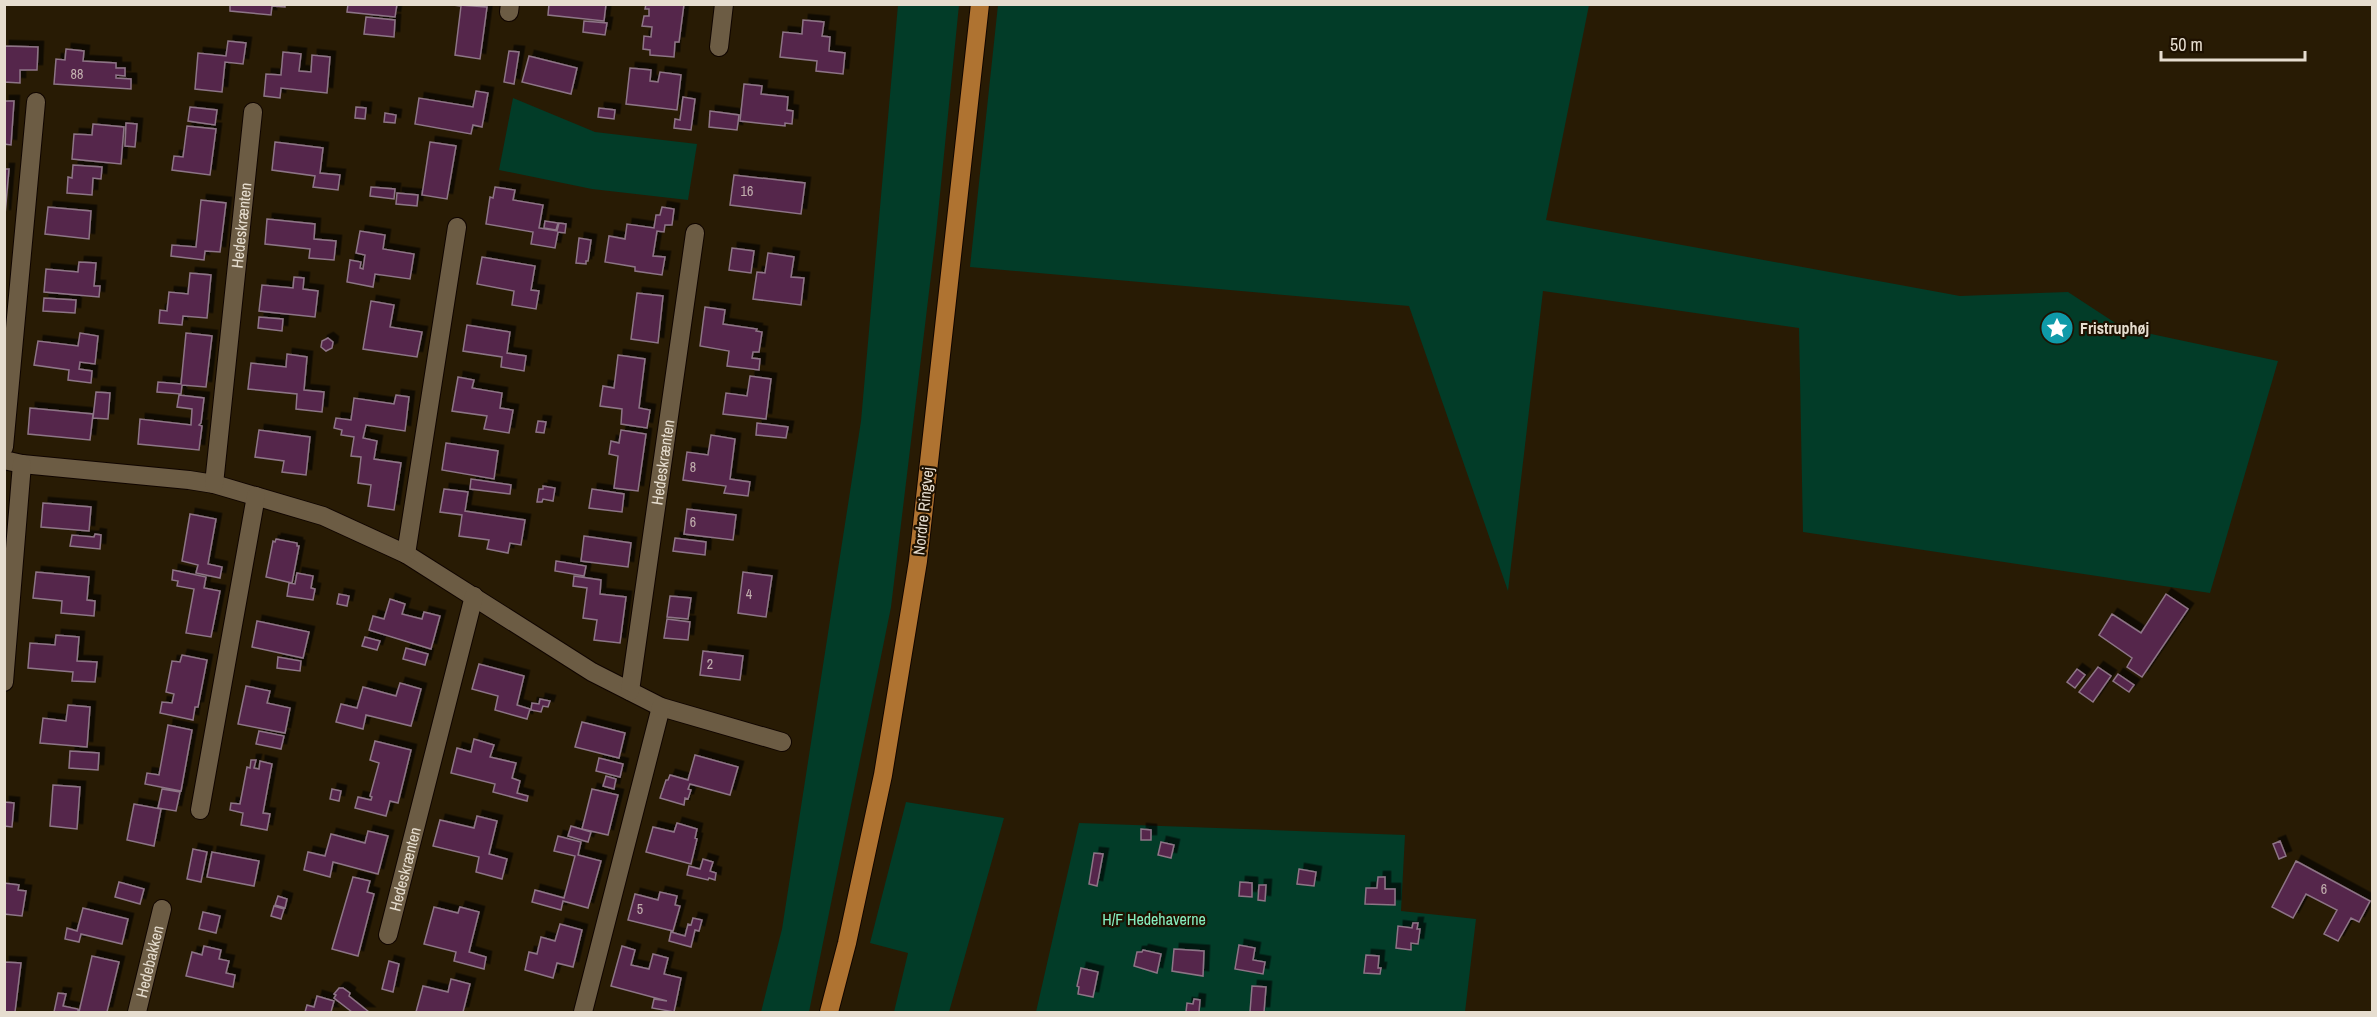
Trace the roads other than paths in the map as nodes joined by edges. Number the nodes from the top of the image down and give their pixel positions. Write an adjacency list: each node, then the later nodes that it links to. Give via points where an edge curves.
1 (724, 4): 3 (street)
2 (980, 4): 23 (main road, Nordre Ringvej, via 918,561 883,775)
3 (719, 47)
4 (36, 102): 8 (street)
5 (253, 112): 10 (street, Hedeskrænten)
6 (457, 227): 12 (street)
7 (694, 233): 15 (street, Hedeskrænten)
8 (4, 447)
9 (13, 462): 10 (street); 14 (street)
10 (214, 484): 11 (street)
11 (256, 496): 12 (street, via 323,516); 18 (street)
12 (406, 554): 13 (street)
13 (474, 596): 15 (street, via 592,672); 20 (street, Hedeskrænten)
14 (4, 681)
15 (630, 691): 16 (street)
16 (661, 707): 17 (street); 22 (street)
17 (782, 742)
18 (200, 810)
19 (162, 909): 21 (street, Hedebakken)
20 (388, 935)
21 (136, 1012)
22 (584, 1012)
23 (830, 1012)

